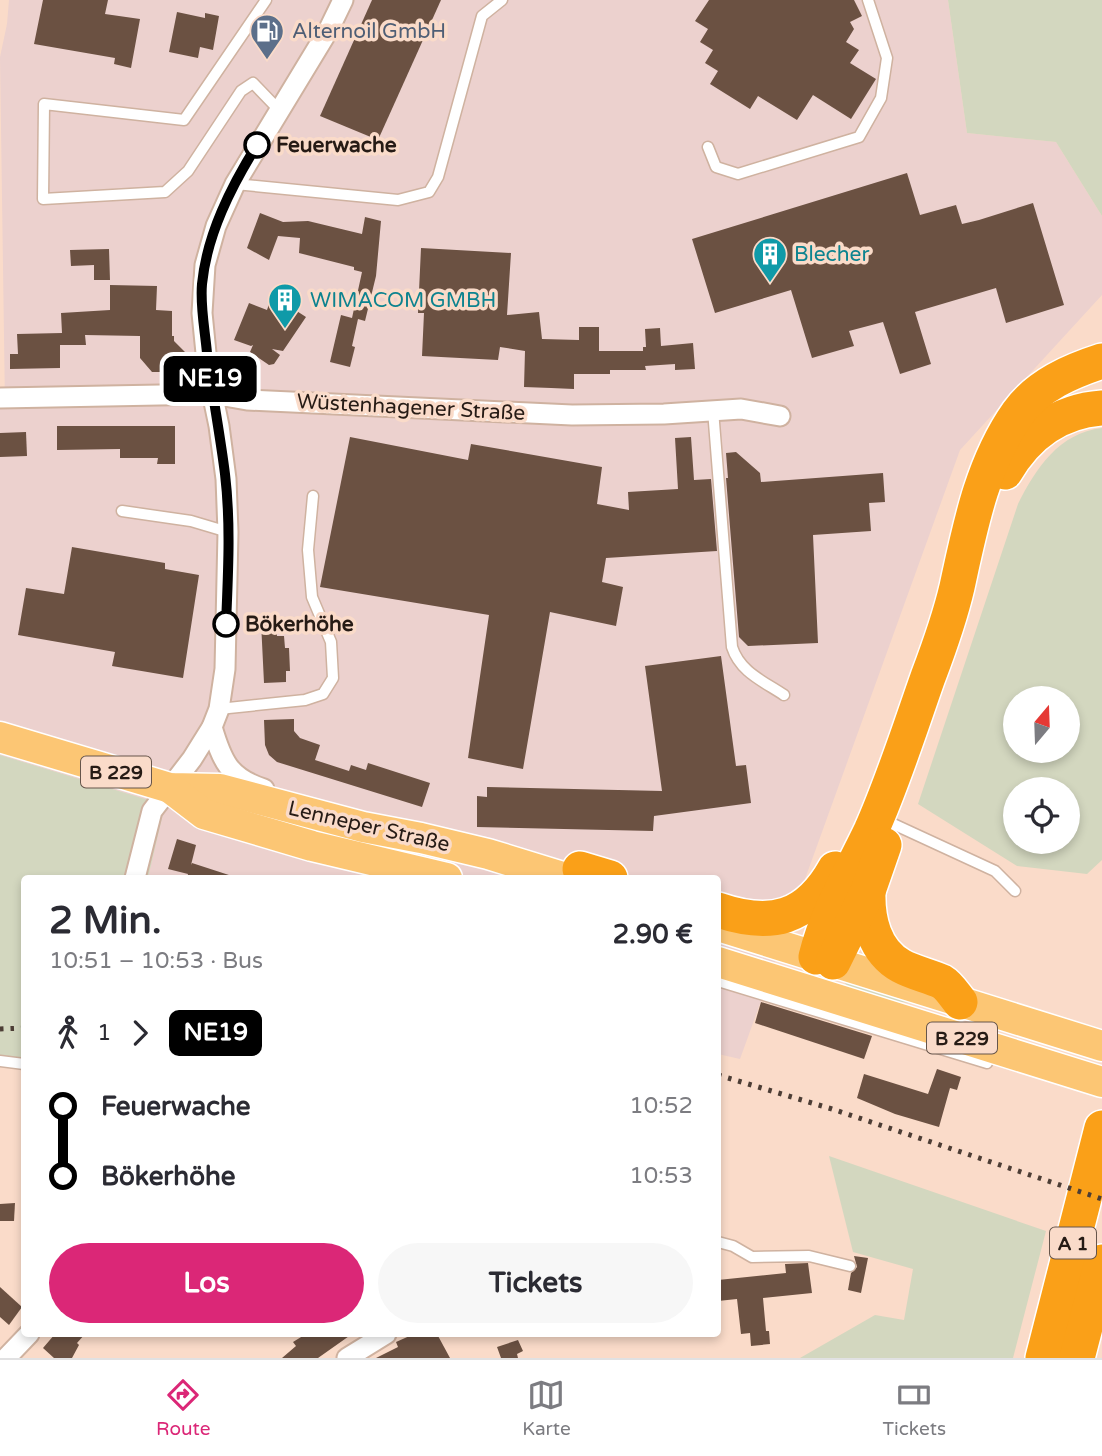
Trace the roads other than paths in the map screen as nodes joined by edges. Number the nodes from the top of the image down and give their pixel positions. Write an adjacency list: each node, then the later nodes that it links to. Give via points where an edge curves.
1 (266, 0): 5 (lane, via 184,120 44,104 43,199 165,192 188,171 241,91 253,83)
2 (342, 0): 5 (street)
3 (502, 0): 7 (lane, via 482,16 438,177 429,192 398,200)
4 (867, 0): 6 (lane, via 887,58 881,98 859,137 737,174 716,167)
5 (279, 110): 7 (street)
6 (708, 147)
7 (235, 184): 9 (street, via 210,245 202,286)
8 (1102, 360): 22 (highway, via 1070,372 1033,396 1001,442 977,503 945,629)
9 (213, 394): 10 (street, Wüstenhagener Straße); 12 (street, Wüstenhagener Straße, via 247,400 572,415); 16 (street, via 226,479)
10 (0, 398)
11 (1102, 408): 22 (highway, via 1074,412 1047,425 1021,448 1004,474 959,626)
12 (713, 410): 13 (street, Wüstenhagener Straße); 17 (lane, via 732,647 743,668)
13 (780, 416)
14 (313, 496): 18 (lane, via 308,550 312,597 331,642 333,678 323,694 306,700)
15 (122, 510): 16 (lane)
16 (228, 532): 18 (street, via 225,669)
17 (784, 695)
18 (215, 718): 20 (street); 21 (street, via 218,748 234,774 274,791)
19 (0, 737): 20 (main road, Lenneper Straße / B 229)
20 (170, 788): 21 (main road, Lenneper Straße / B 229, via 220,789); 23 (street, via 152,811); 24 (main road, Lenneper Straße / B 229, via 204,814)
21 (305, 813): 25 (main road, Lenneper Straße / B 229)
22 (881, 826): 26 (highway); 27 (lane, via 995,871); 28 (highway, via 842,858 816,898 794,913 762,919); 30 (highway, via 822,931)
23 (136, 875)
24 (434, 875)
25 (577, 875)
26 (869, 891): 30 (highway); 34 (highway, via 873,933 886,953 898,964 944,983)
27 (1015, 891)
28 (721, 911)
29 (721, 927): 30 (main road, B 229)
30 (824, 959): 33 (main road); 34 (main road, B 229)
31 (721, 963): 33 (main road, B 229)
32 (721, 982): 36 (lane, via 987,1063)
33 (812, 992): 36 (main road, B 229)
34 (960, 1002): 35 (main road, B 229)
35 (1102, 1046)
36 (991, 1048): 39 (main road, B 229)
37 (0, 1060): 38 (lane)
38 (21, 1064)
39 (1102, 1082)
40 (1102, 1128): 48 (highway, A 1)
41 (721, 1243): 43 (lane, via 752,1256 809,1256)
42 (1102, 1262): 49 (highway, A 1)
43 (850, 1266)
44 (26, 1337): 46 (street)
45 (381, 1337): 47 (street)
46 (6, 1358)
47 (347, 1358)
48 (1043, 1358)
49 (1077, 1358)

